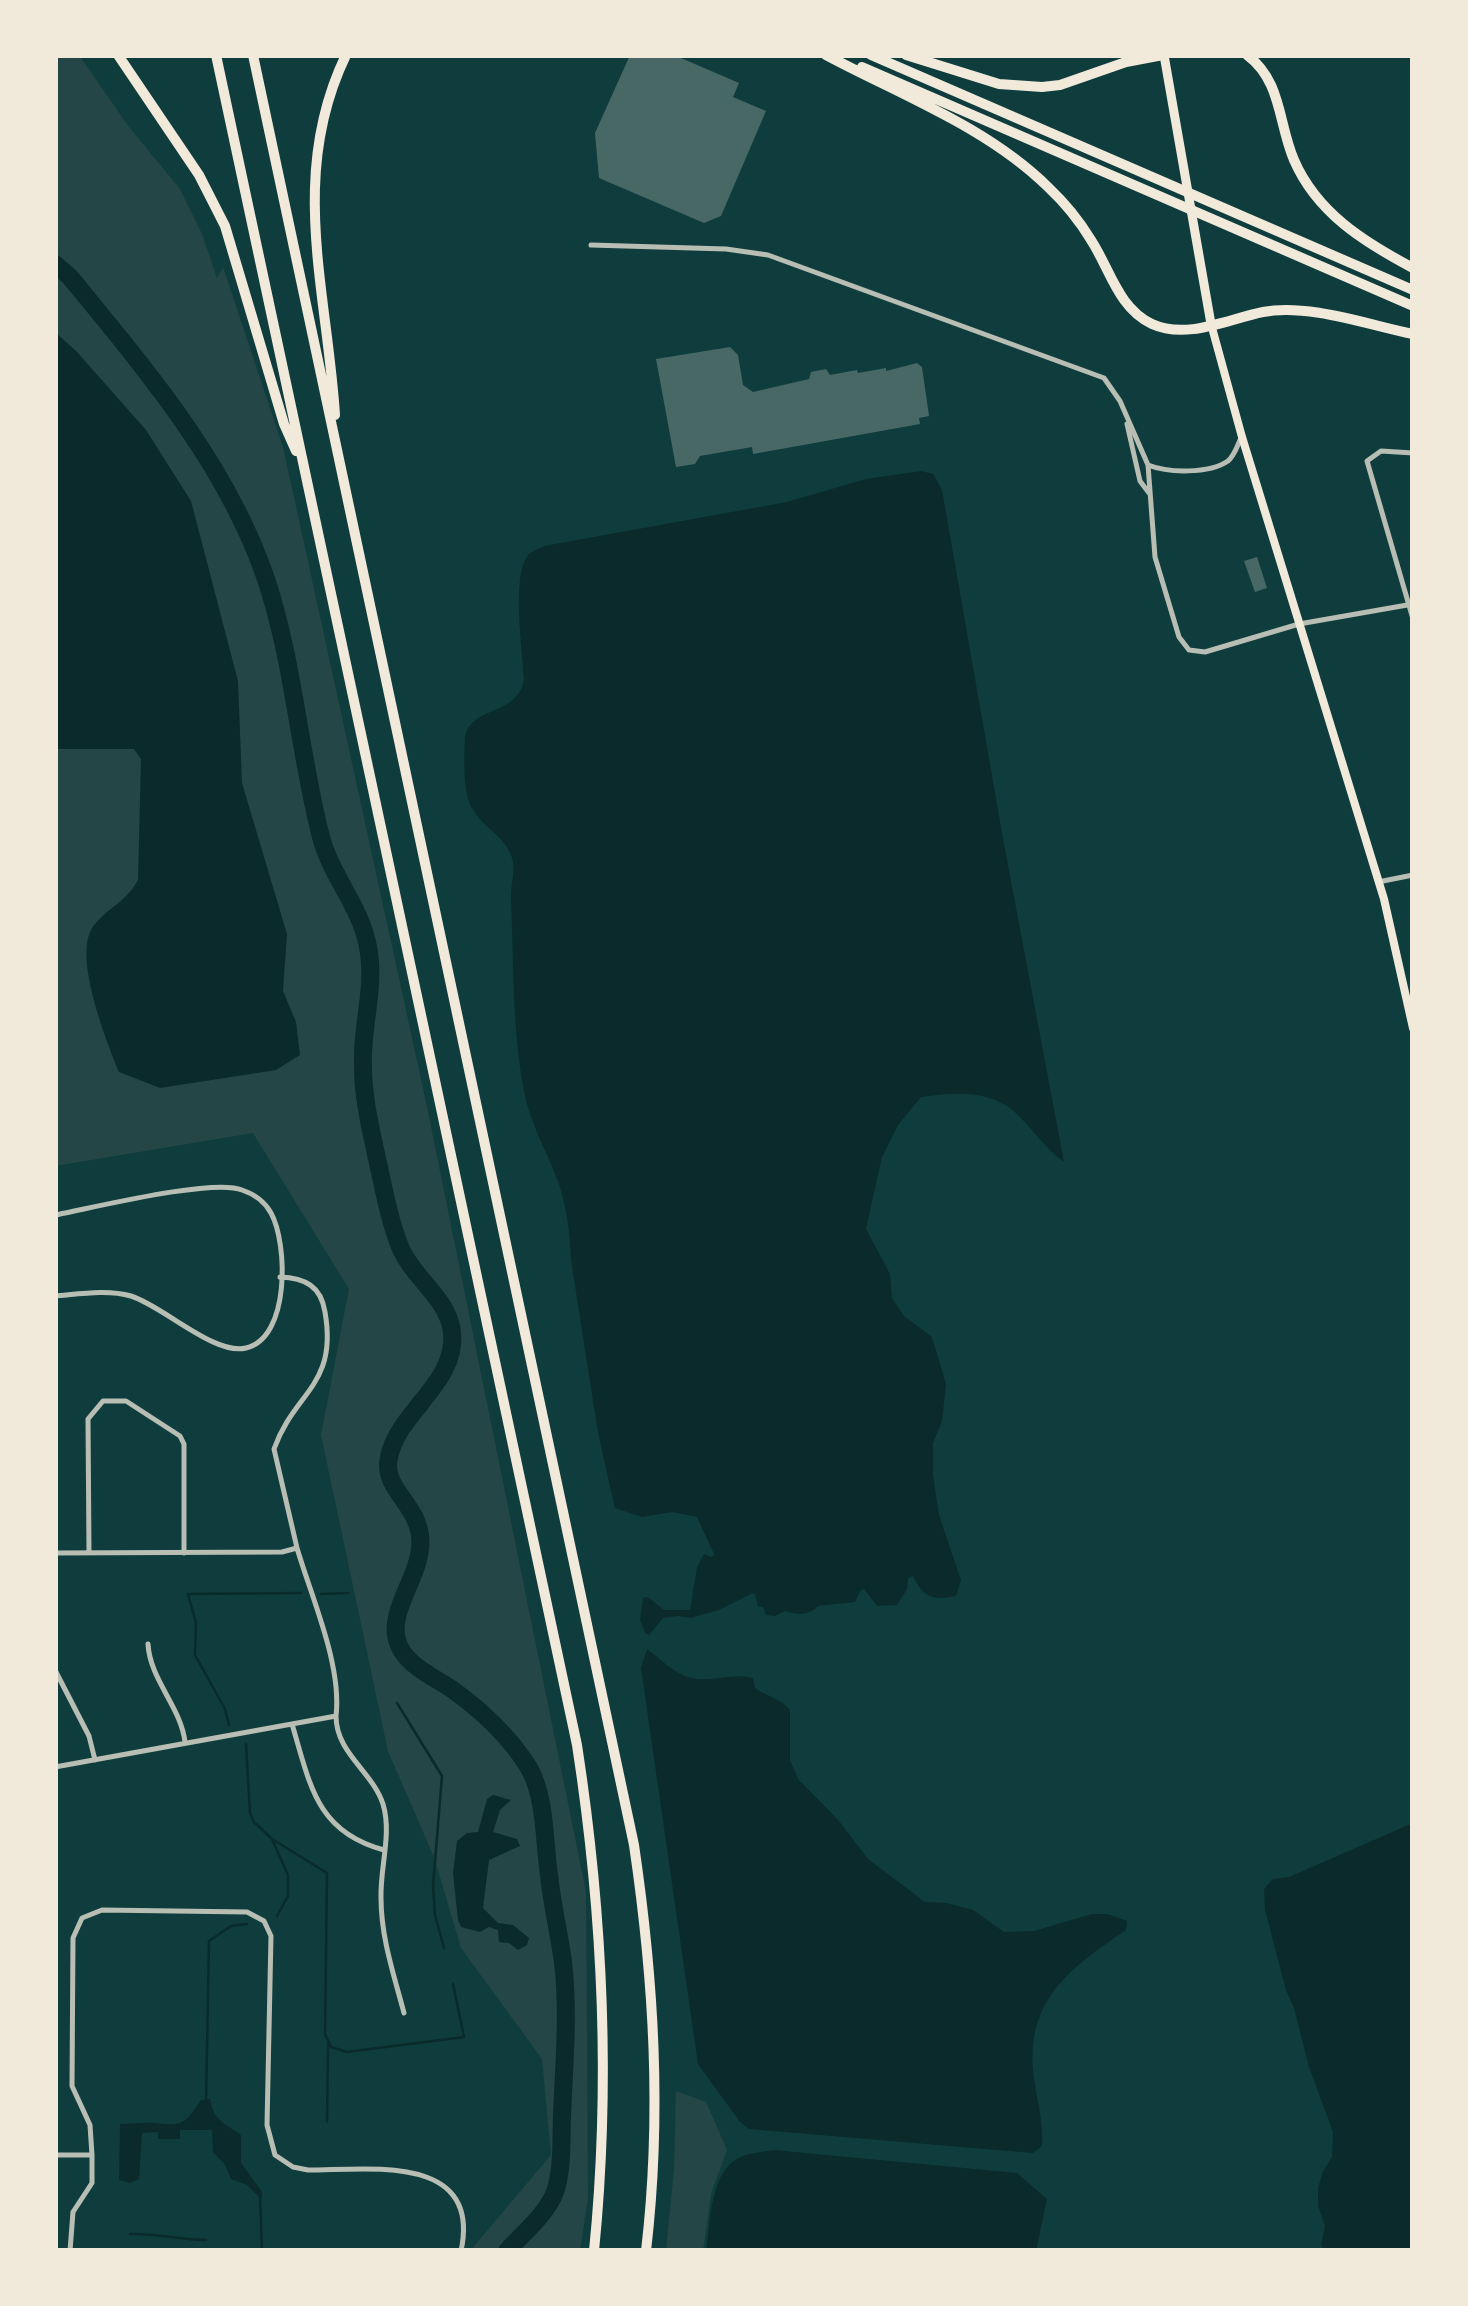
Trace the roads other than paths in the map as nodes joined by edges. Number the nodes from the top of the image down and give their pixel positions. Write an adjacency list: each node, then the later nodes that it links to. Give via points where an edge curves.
1 (118, 55): 23 (highway, via 199,175 225,226 284,424)
2 (216, 55): 23 (highway)
3 (254, 55): 20 (highway)
4 (346, 55): 20 (highway, via 321,118 313,183)
5 (830, 55): 15 (highway); 16 (highway, via 990,142 1046,184 1092,241 1136,314 1166,329)
6 (871, 55): 14 (highway)
7 (906, 55): 11 (highway, via 1020,86 1060,85)
8 (1116, 55): 11 (highway)
9 (1164, 55): 11 (highway); 16 (main road)
10 (1248, 55): 13 (highway, via 1272,85 1294,161 1322,204 1362,240)
11 (1096, 72)
12 (590, 246): 18 (street, via 741,250 801,264 1094,372 1110,384)
13 (1413, 268)
14 (1413, 290)
15 (1413, 306)
16 (1212, 324): 17 (highway, via 1299,311); 19 (main road)
17 (1413, 334)
18 (1126, 416): 22 (street); 24 (street, via 1135,465)
19 (1242, 437): 22 (street, via 1222,464 1184,471); 27 (main road)
20 (338, 451): 52 (highway, via 634,1845 656,2069)
21 (1413, 453): 25 (street, via 1381,450 1370,457 1370,476)
22 (1148, 465): 24 (street)
23 (304, 469): 51 (highway, via 577,1745 604,2003)
24 (1149, 493): 27 (street, via 1155,557 1184,647 1205,652)
25 (1411, 604): 26 (street); 27 (street)
26 (1413, 619)
27 (1299, 624): 29 (main road)
28 (1413, 876): 29 (street)
29 (1378, 882): 30 (main road)
30 (1413, 1028)
31 (55, 1215): 32 (street, via 233,1187 254,1195 271,1213)
32 (280, 1276): 33 (street, via 274,1325 267,1338 246,1348 222,1346 127,1295); 34 (street, via 312,1284 327,1321 319,1379 274,1450)
33 (55, 1296)
34 (298, 1548): 37 (street); 40 (street, via 329,1650)
35 (55, 1553): 36 (street)
36 (89, 1553): 37 (street); 37 (street, via 88,1419 103,1401 116,1399 184,1444)
37 (184, 1553)
38 (148, 1644): 42 (street, via 149,1662)
39 (55, 1670): 43 (street)
40 (336, 1716): 41 (street); 45 (street, via 338,1738 382,1803)
41 (292, 1724): 42 (street); 45 (street, via 313,1792 330,1821 351,1839)
42 (186, 1744): 43 (street)
43 (96, 1760): 44 (street)
44 (55, 1767)
45 (384, 1850): 46 (street, via 384,1937)
46 (404, 2013)
47 (55, 2154): 48 (street)
48 (92, 2154): 49 (street, via 92,2183 73,2212); 50 (street, via 90,2125 72,2086 75,1928 102,1910 247,1912 264,1921 271,1936 267,2126 275,2156 308,2170 410,2171 432,2178 458,2203)
49 (70, 2251)
50 (462, 2251)
51 (594, 2251)
52 (646, 2251)

